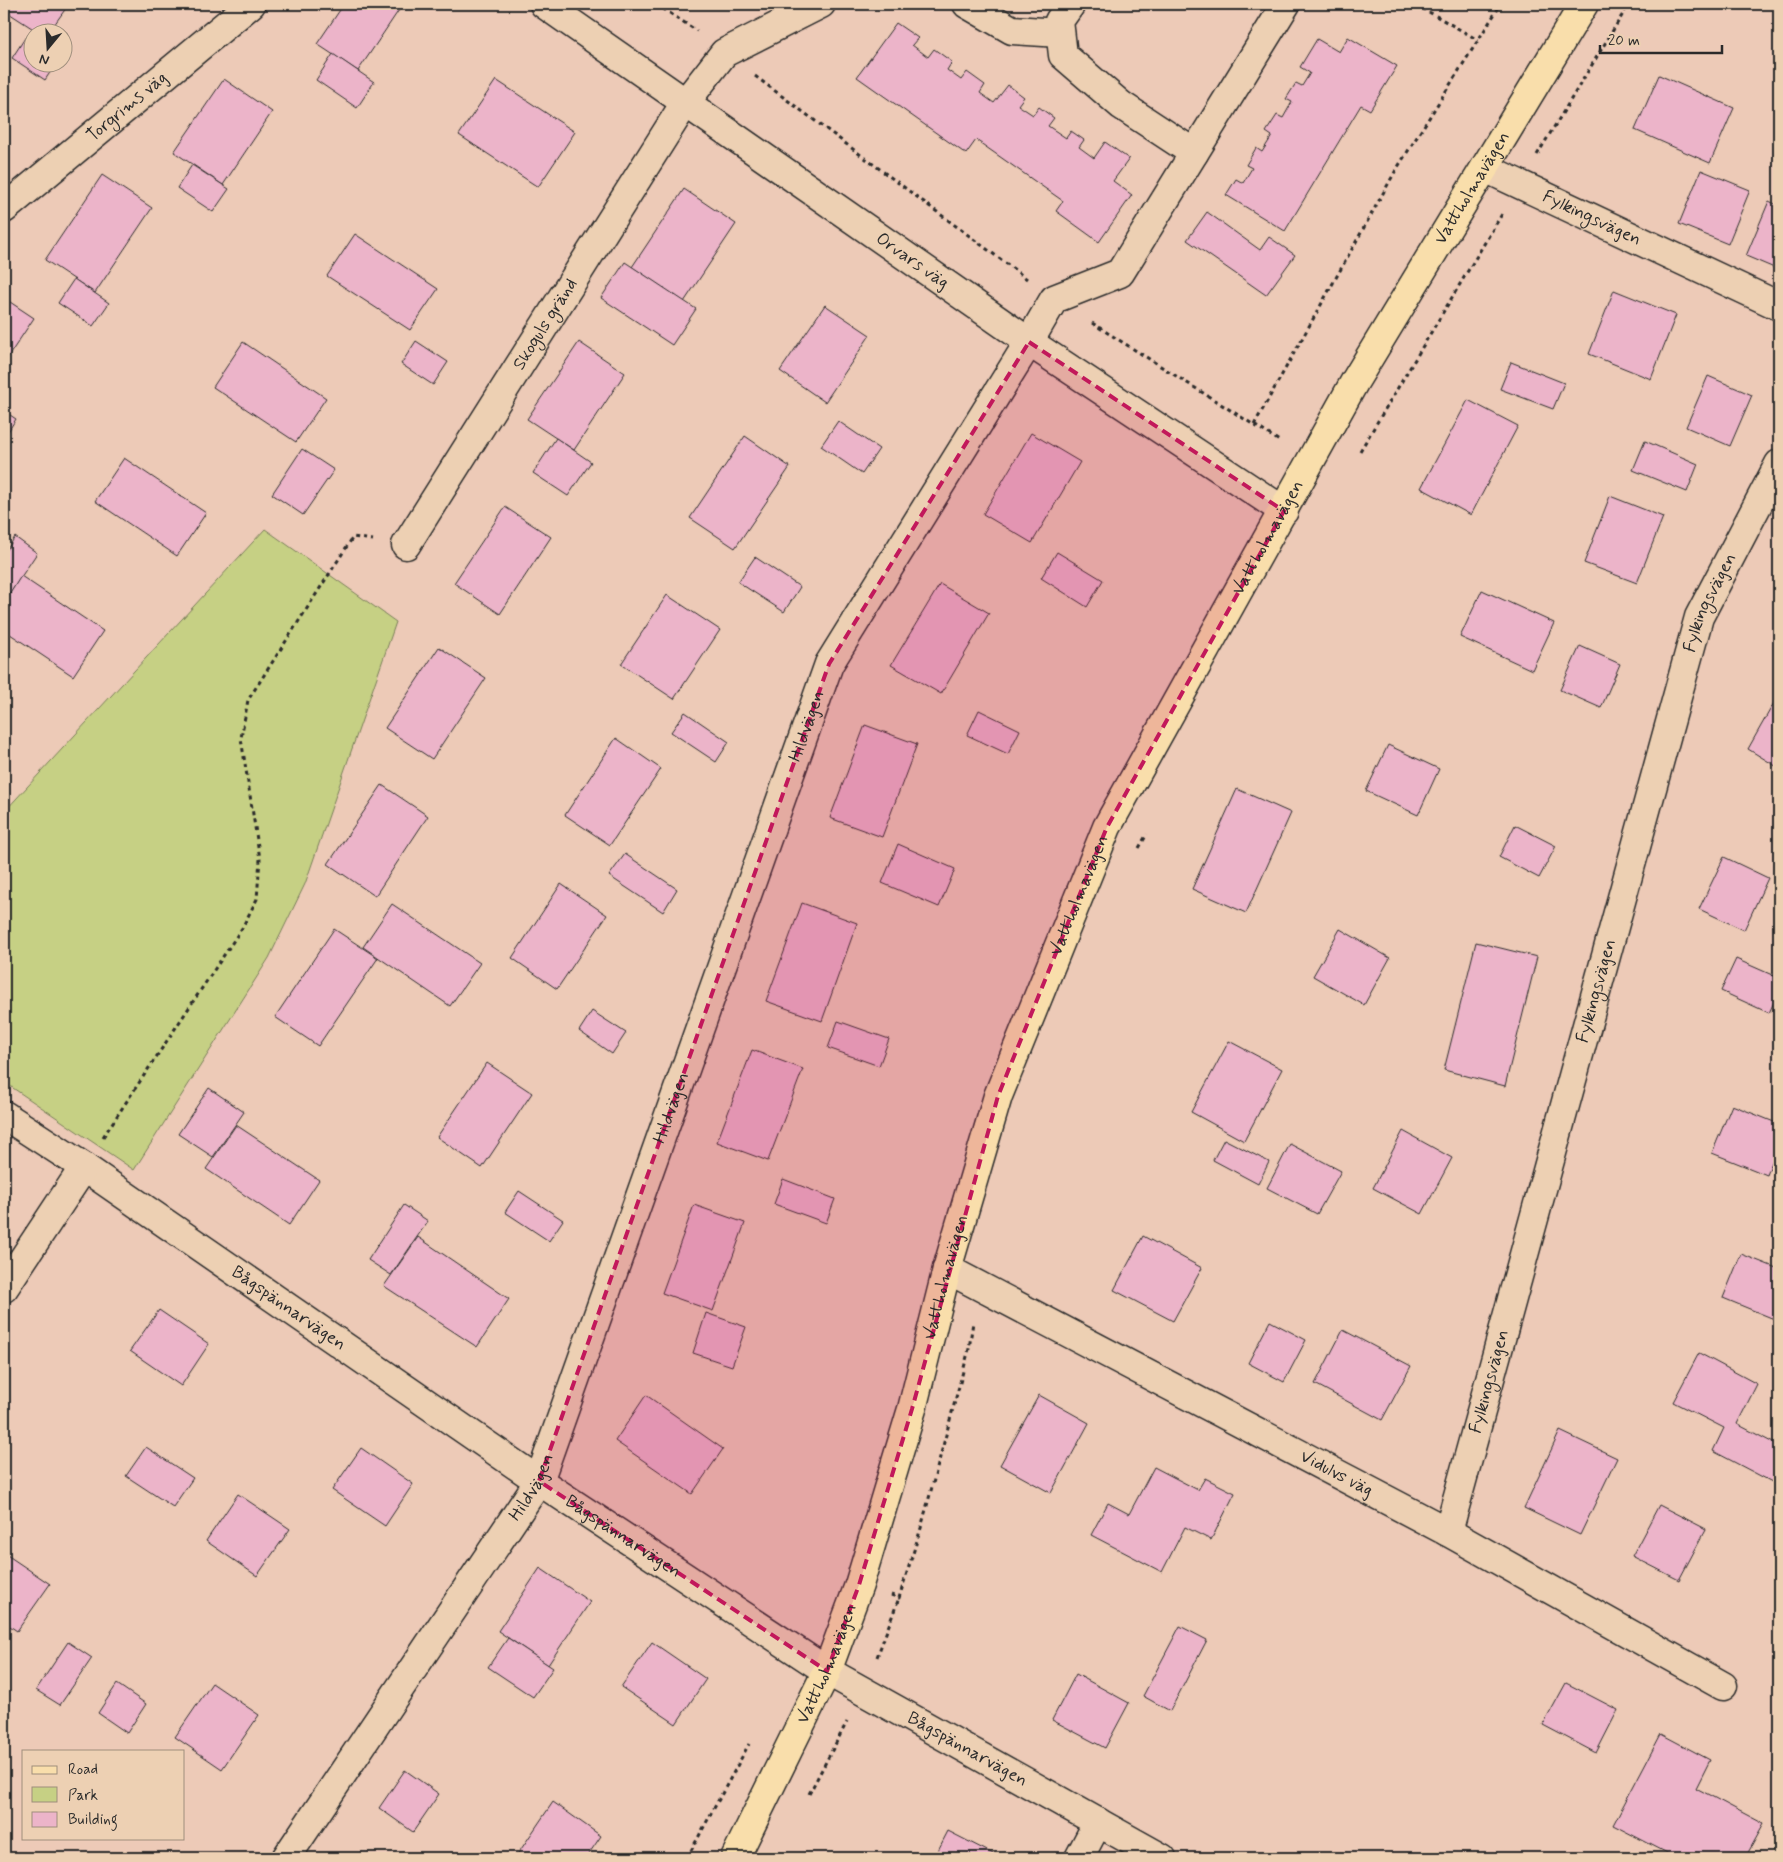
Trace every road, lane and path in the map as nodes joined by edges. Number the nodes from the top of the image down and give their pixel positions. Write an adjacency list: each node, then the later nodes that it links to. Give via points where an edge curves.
1 (251, 4): 19 (street, Torgrims väg)
2 (544, 4): 15 (street, Orvars väg)
3 (656, 4): 14 (path, via 708,38)
4 (821, 4): 14 (street)
5 (967, 4): 12 (street, via 1012,30)
6 (1071, 4): 12 (street, via 1059,21)
7 (1286, 4): 16 (street)
8 (1415, 4): 13 (path)
9 (1501, 4): 13 (path)
10 (1584, 4): 17 (main road, Vattholmavägen)
11 (1629, 4): 18 (path)
12 (1060, 33): 16 (street, via 1063,55 1121,105)
13 (1478, 40): 23 (path, via 1396,170)
14 (724, 53): 15 (street, Skoguls gränd); 20 (path)
15 (685, 103): 22 (street, Orvars väg); 28 (street, Skoguls gränd)
16 (1194, 153): 20 (street, via 1120,273)
17 (1485, 168): 18 (street, Fylkingsvägen); 25 (main road, Vattholmavägen, via 1355,381)
18 (1520, 184): 21 (street, Fylkingsvägen); 24 (path)
19 (4, 209)
20 (1054, 299): 22 (street, Hildvägen); 23 (path)
21 (1779, 306)
22 (1029, 342): 27 (street, Orvars väg); 36 (street, Hildvägen, via 829,664)
23 (1254, 425): 25 (path)
24 (1358, 453)
25 (1311, 462): 27 (main road, Vattholmavägen)
26 (1779, 464): 38 (street, Fylkingsvägen, via 1699,617)
27 (1284, 511): 33 (main road, Vattholmavägen, via 1107,826 998,1096)
28 (406, 545): 32 (path, via 353,537 248,700 241,738 260,859 257,899 242,928)
29 (1147, 833): 30 (path)
30 (1138, 851)
31 (4, 1115): 32 (street, Bågspännarvägen)
32 (84, 1167): 35 (street); 36 (street, Bågspännarvägen)
33 (947, 1269): 34 (street, Vidulvs väg); 39 (main road, Vattholmavägen, via 912,1409 867,1557)
34 (980, 1284): 37 (path, via 969,1348); 38 (street, Vidulvs väg)
35 (4, 1288)
36 (539, 1481): 39 (street, Bågspännarvägen); 42 (street, Hildvägen)
37 (921, 1528)
38 (1448, 1532): 40 (street, Vidulvs väg)
39 (826, 1671): 41 (street, Bågspännarvägen); 43 (main road, Vattholmavägen)
40 (1723, 1686)
41 (1098, 1822): 44 (street); 45 (street, Bågspännarvägen)
42 (286, 1858)
43 (735, 1858)
44 (1078, 1858)
45 (1162, 1858)

